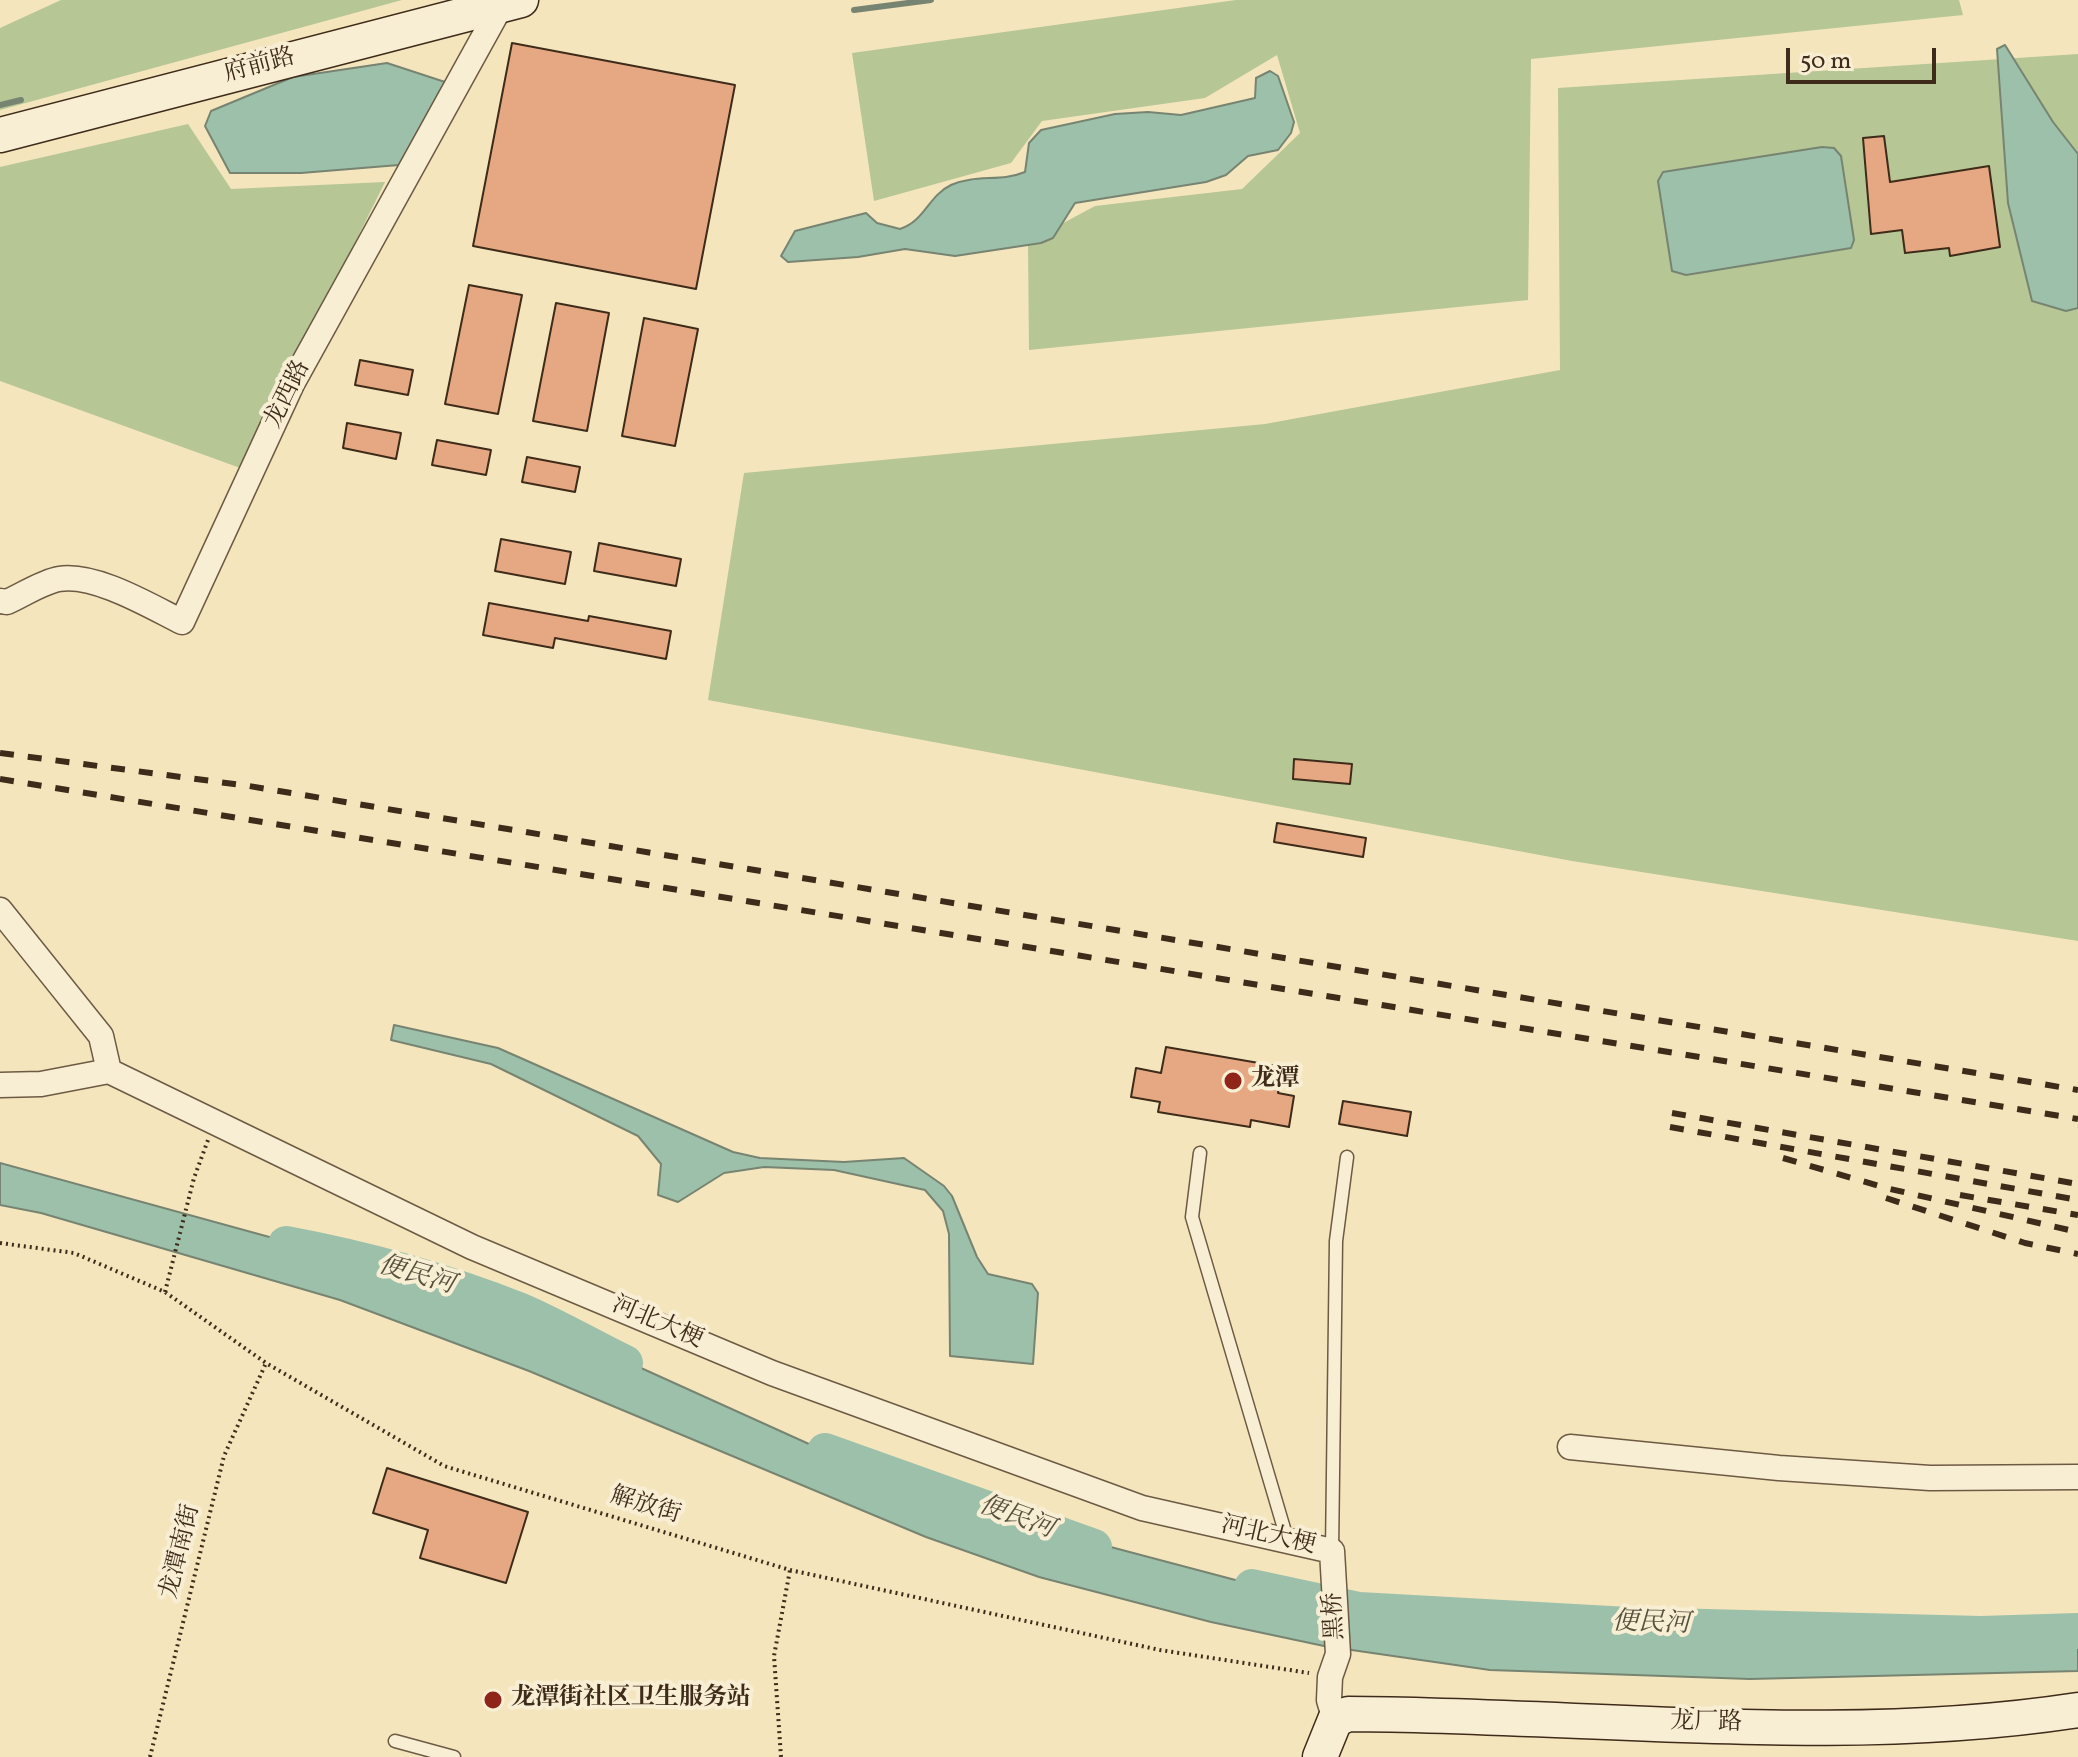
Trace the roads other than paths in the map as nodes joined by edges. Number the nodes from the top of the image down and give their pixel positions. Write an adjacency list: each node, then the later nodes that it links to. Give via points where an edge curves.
1 (512, 1): 2 (street, 府前路); 3 (street, 龙西路, via 292,384 182,622 79,579 58,579)
2 (0, 135)
3 (0, 601)
4 (0, 910): 5 (street, via 101,1036)
5 (109, 1071): 6 (street, via 41,1084); 11 (street, 河北大梗, via 472,1247 772,1373 1142,1508)
6 (0, 1085)
7 (1200, 1153): 11 (lane, via 1192,1217)
8 (1347, 1157): 12 (lane, via 1336,1241)
9 (1570, 1447): 10 (street, via 1930,1478)
10 (2078, 1477)
11 (1288, 1542): 12 (street, 河北大梗)
12 (1332, 1551): 14 (street, 黑桥, via 1334,1665 1329,1700)
13 (2078, 1710): 14 (street, 龙厂路, via 1932,1725 1562,1722 1362,1714)
14 (1335, 1720): 17 (street)
15 (395, 1741): 16 (lane)
16 (454, 1757)
17 (1320, 1757)

